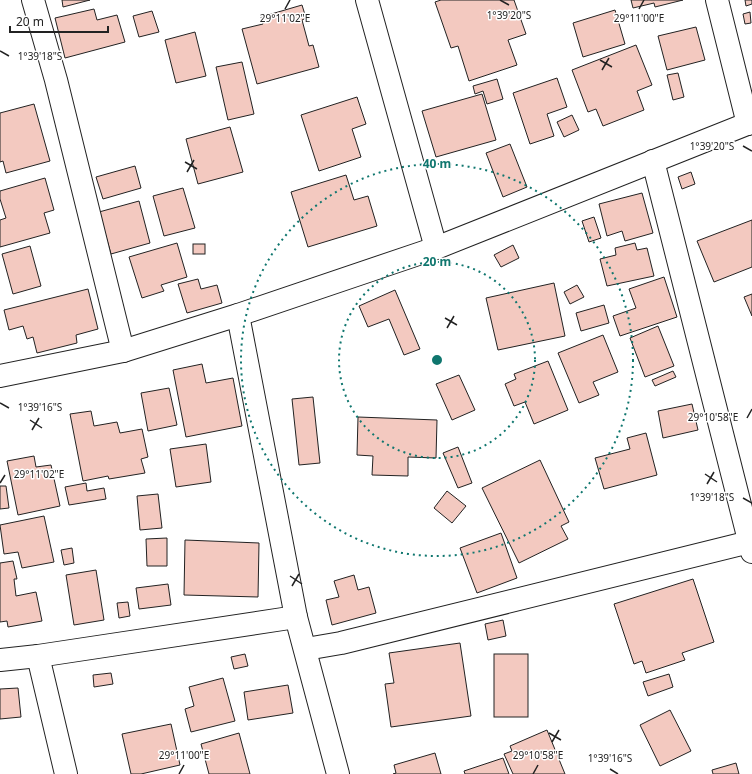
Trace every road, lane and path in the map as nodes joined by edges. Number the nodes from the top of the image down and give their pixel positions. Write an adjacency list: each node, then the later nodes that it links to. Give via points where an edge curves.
1 (33, 0): 8 (street, via 56,80)
2 (367, 0): 6 (street)
3 (717, 0): 4 (street)
4 (750, 123): 5 (street)
5 (653, 161): 6 (street); 10 (street)
6 (436, 248): 7 (street)
7 (238, 315): 8 (street); 11 (street)
8 (123, 351): 9 (street)
9 (0, 376)
10 (751, 547): 12 (street, via 342,643)
11 (296, 618): 12 (street); 13 (street)
12 (306, 649): 16 (street)
13 (38, 656): 14 (street); 15 (street)
14 (0, 660)
15 (66, 774)
16 (338, 774)

